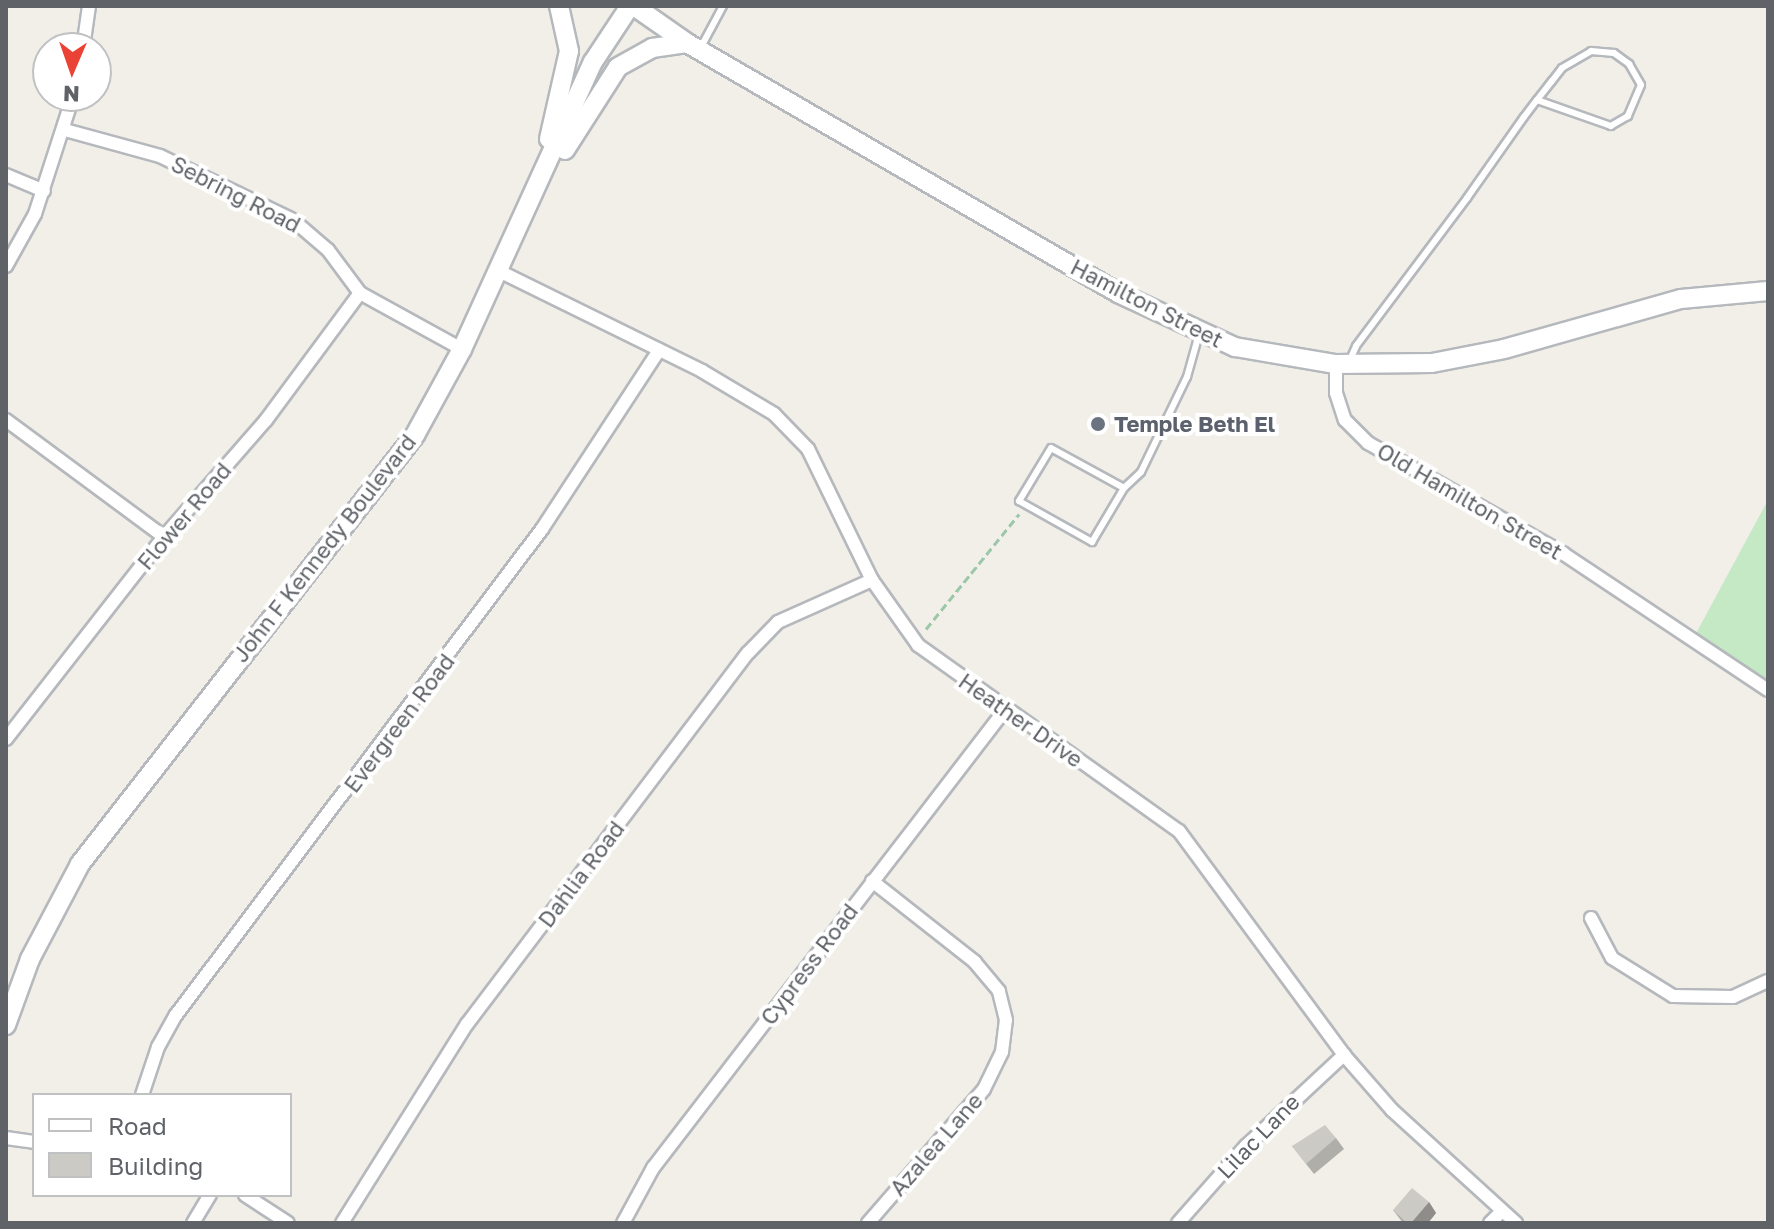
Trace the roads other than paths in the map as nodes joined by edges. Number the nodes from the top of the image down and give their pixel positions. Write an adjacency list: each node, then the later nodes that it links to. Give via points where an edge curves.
1 (89, 6): 5 (street)
2 (559, 6): 12 (street, via 568,35 567,71)
3 (632, 6): 6 (street, Hamilton Street); 12 (street, John F Kennedy Boulevard, via 593,62)
4 (723, 6): 6 (lane)
5 (85, 32)
6 (693, 47): 12 (street, via 642,52 618,67); 17 (street, Hamilton Street)
7 (1537, 100): 7 (lane, via 1562,68 1591,51 1623,58 1641,85 1628,116 1611,126 1595,125); 20 (lane)
8 (69, 112): 9 (street)
9 (65, 130): 11 (street); 16 (street, Sebring Road, via 160,156 293,220 328,250)
10 (6, 175): 11 (street)
11 (44, 191): 13 (street)
12 (533, 200): 14 (street, John F Kennedy Boulevard)
13 (6, 266)
14 (499, 271): 18 (street, John F Kennedy Boulevard); 19 (street, Heather Drive)
15 (1768, 291): 20 (street, Hamilton Street, via 1646,306 1467,358)
16 (360, 293): 18 (street, Sebring Road); 23 (street, Flower Road, via 266,420)
17 (1199, 334): 20 (street, Hamilton Street, via 1246,349); 22 (lane, via 1187,377 1157,440 1141,472)
18 (462, 349): 31 (street, John F Kennedy Boulevard, via 415,435 376,489 280,603 80,864 30,959)
19 (659, 350): 24 (street, Heather Drive, via 774,414 794,433 842,513); 33 (street, Evergreen Road, via 542,529 176,1015)
20 (1342, 364): 25 (street, Old Hamilton Street, via 1336,393 1345,420 1368,443 1648,608)
21 (6, 420): 23 (street)
22 (1124, 488): 22 (lane, via 1092,542 1019,501 1051,448)
23 (164, 537): 27 (street, Flower Road)
24 (872, 580): 26 (street, Heather Drive, via 918,645); 41 (street, Dahlia Road, via 778,622 748,653 467,1024)
25 (1768, 690)
26 (1004, 711): 28 (street, Cypress Road); 32 (street, Heather Drive, via 1179,831)
27 (6, 739)
28 (872, 881): 42 (street, Cypress Road, via 653,1168); 43 (street, Azalea Lane, via 975,962 999,991 1006,1020 1002,1052 984,1089)
29 (1591, 918): 30 (street, via 1612,958 1673,996 1733,997)
30 (1768, 981)
31 (6, 1025)
32 (1344, 1055): 38 (street, Heather Drive, via 1392,1110); 44 (street, Lilac Lane, via 1264,1127)
33 (143, 1093)
34 (6, 1138): 35 (street)
35 (32, 1142)
36 (209, 1197): 39 (street)
37 (248, 1197): 40 (street)
38 (1502, 1211): 45 (street); 46 (street, Heather Drive)
39 (193, 1223)
40 (288, 1223)
41 (342, 1223)
42 (623, 1223)
43 (868, 1223)
44 (1178, 1223)
45 (1490, 1223)
46 (1516, 1223)

